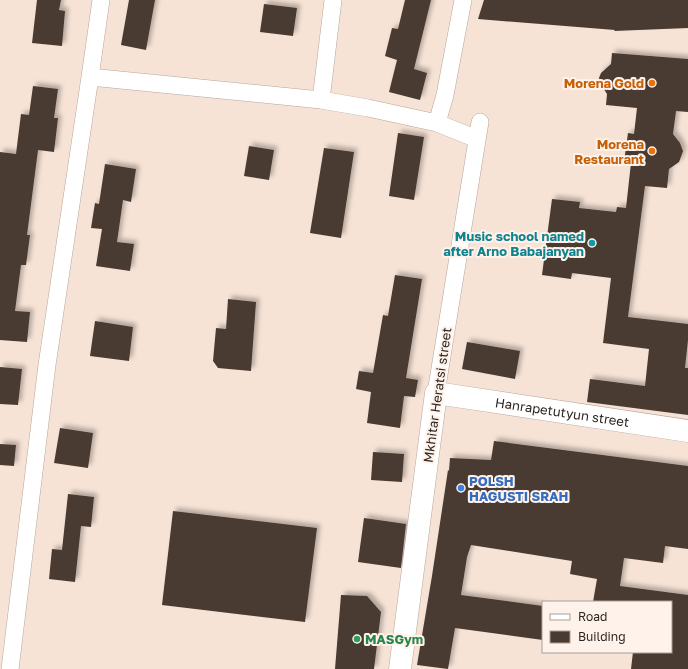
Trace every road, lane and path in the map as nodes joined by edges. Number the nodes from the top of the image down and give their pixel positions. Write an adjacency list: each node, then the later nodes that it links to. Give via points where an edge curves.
1 (101, 0): 4 (street)
2 (333, 0): 5 (street)
3 (463, 0): 7 (street, via 445,95)
4 (90, 78): 5 (street); 11 (street, via 47,365)
5 (321, 100): 7 (street)
6 (480, 122): 8 (street, Mkhitar Heratsi street)
7 (437, 123): 8 (street)
8 (477, 139): 9 (street, Mkhitar Heratsi street)
9 (436, 393): 10 (street, Hanrapetutyun street); 12 (street, Mkhitar Heratsi street)
10 (688, 431)
11 (10, 669)
12 (400, 669)

